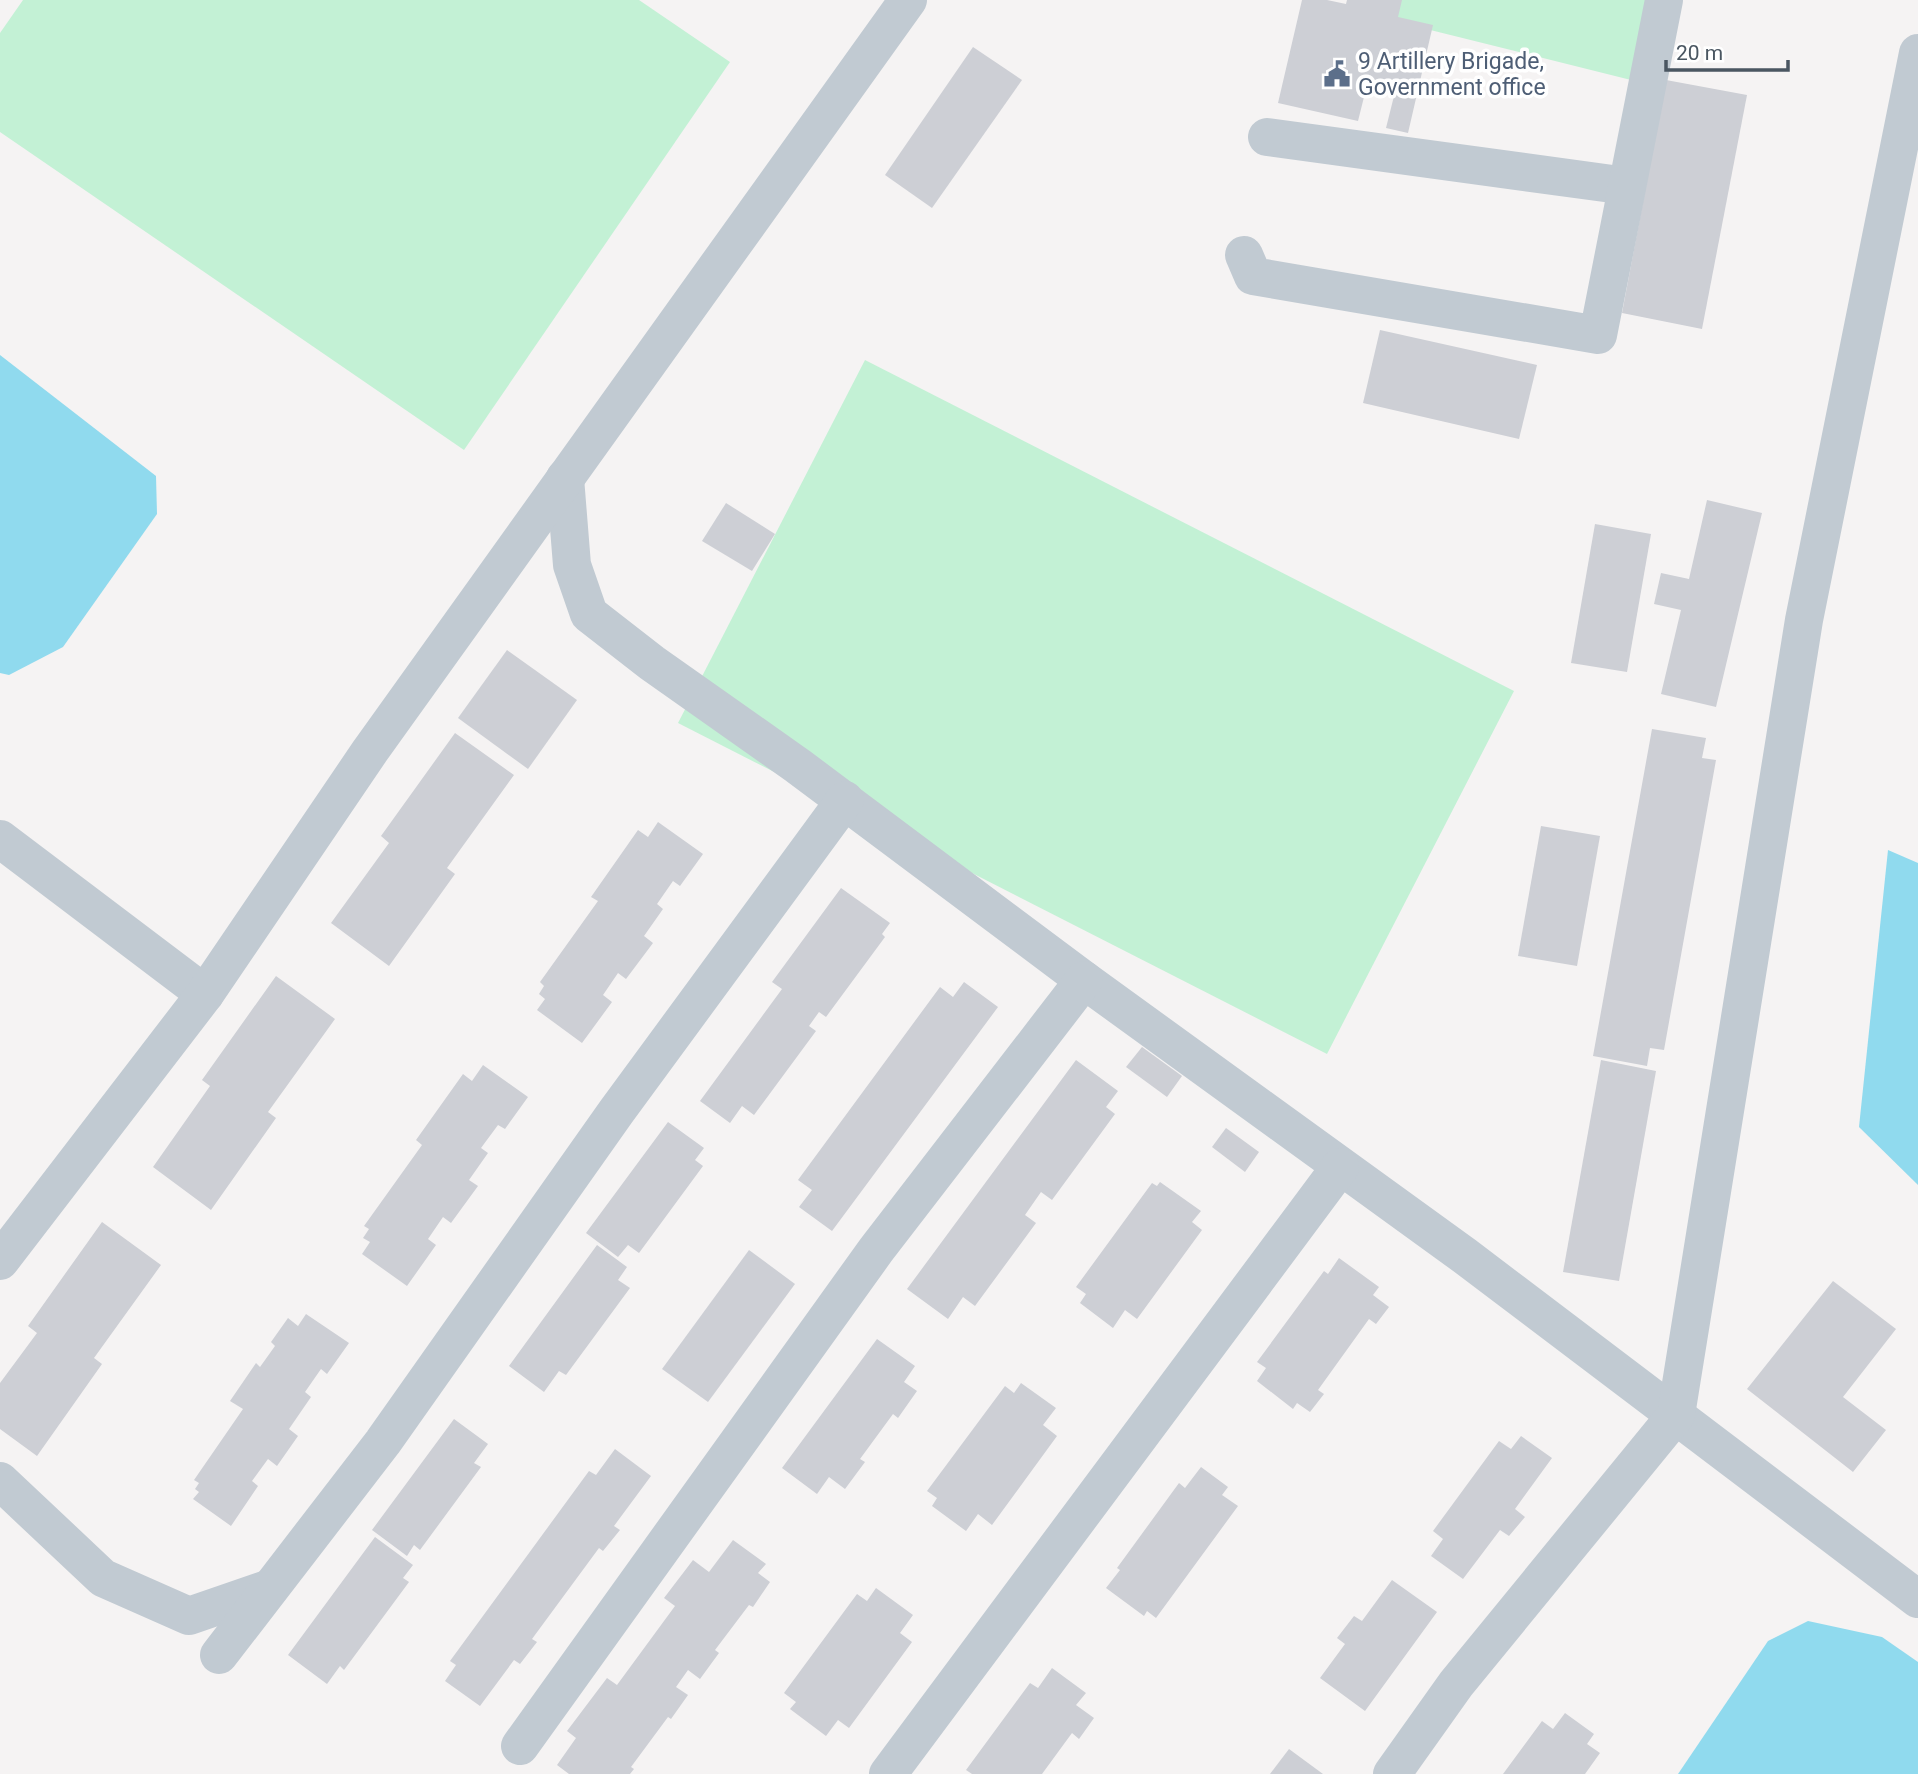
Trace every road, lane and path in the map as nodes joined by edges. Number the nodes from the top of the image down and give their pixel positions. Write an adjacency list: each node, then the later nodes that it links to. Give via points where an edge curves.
1 (908, 0): 7 (lane)
2 (1664, 0): 5 (lane)
3 (1918, 53): 14 (lane, via 1804,620)
4 (1267, 137): 5 (lane)
5 (1627, 186): 6 (lane, via 1598,335 1253,276)
6 (1244, 255)
7 (565, 478): 8 (lane, via 572,565 589,614); 11 (lane, via 370,751)
8 (845, 800): 10 (lane); 16 (lane, via 616,1112 383,1442)
9 (0, 839): 11 (lane)
10 (1084, 980): 12 (lane); 19 (lane, via 876,1250)
11 (205, 994): 13 (lane)
12 (1340, 1167): 14 (lane); 20 (lane)
13 (0, 1261)
14 (1676, 1415): 17 (lane); 21 (lane, via 1455,1684)
15 (0, 1481): 16 (lane, via 103,1578 189,1616)
16 (270, 1588): 18 (lane)
17 (1918, 1599)
18 (219, 1655)
19 (520, 1746)
20 (888, 1774)
21 (1392, 1774)

